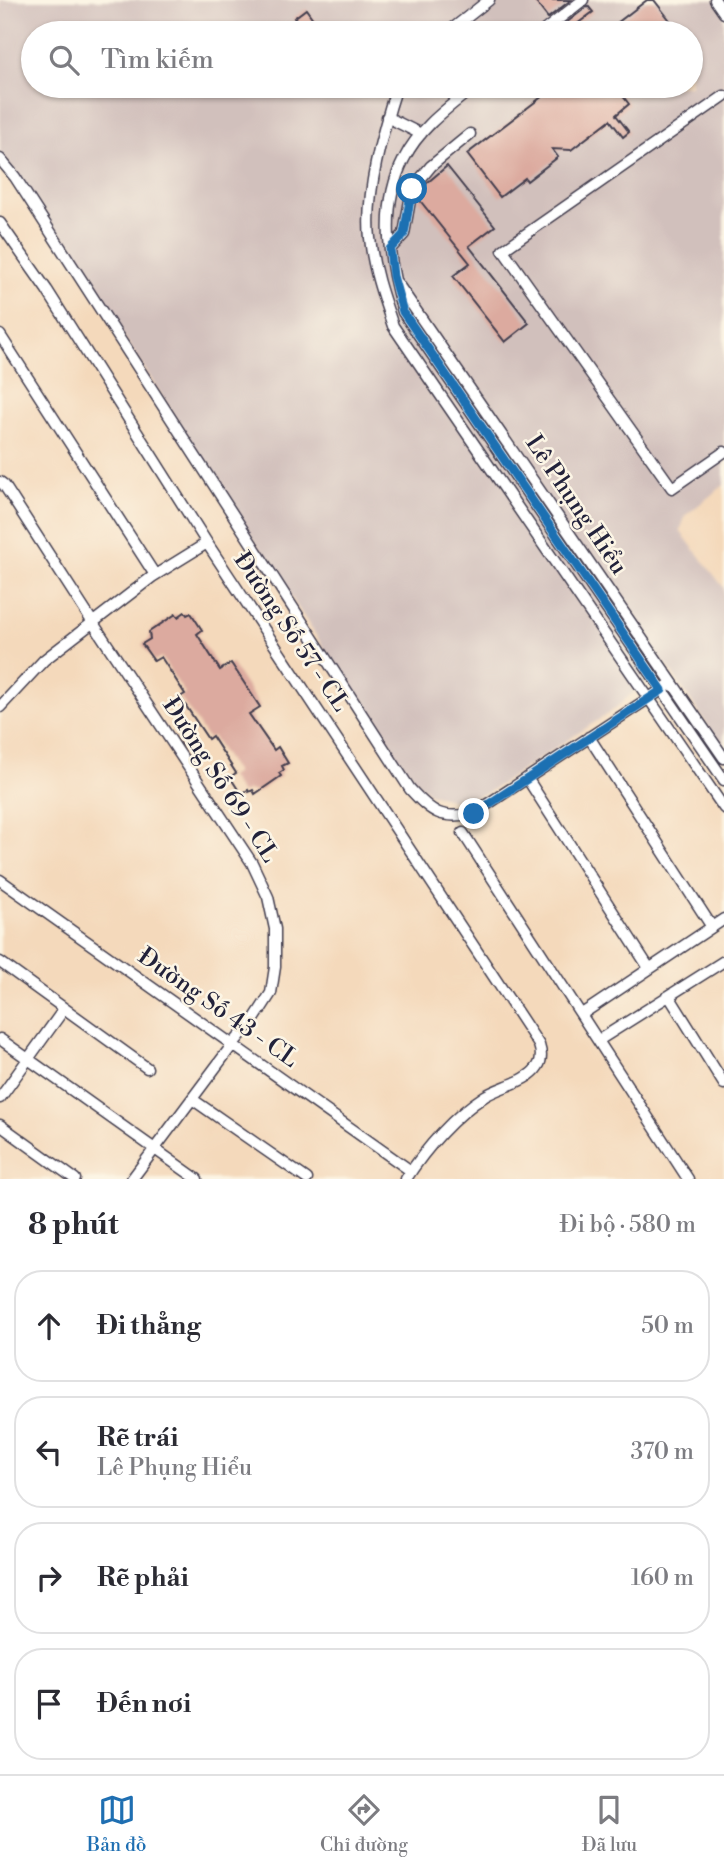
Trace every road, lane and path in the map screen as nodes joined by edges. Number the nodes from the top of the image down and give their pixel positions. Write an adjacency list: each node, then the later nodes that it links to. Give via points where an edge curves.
1 (489, 0): 5 (street)
2 (583, 0): 6 (street)
3 (715, 0): 4 (street)
4 (724, 13)
5 (462, 21)
6 (556, 21)
7 (724, 96): 17 (street, via 503,250 672,488)
8 (393, 98): 10 (street, Lê Phụng Hiểu)
9 (460, 98): 11 (street, Lê Phụng Hiểu)
10 (387, 117): 11 (street); 22 (street, Lê Phụng Hiểu, via 372,195 370,236 377,282 393,326)
11 (421, 134): 15 (street, Lê Phụng Hiểu, via 403,160 392,195)
12 (470, 134): 15 (street, via 430,166 412,189 404,234)
13 (0, 159): 29 (street, via 410,789 439,815 458,817 474,814)
14 (0, 223): 19 (street, Đường Số 57 - CL)
15 (390, 249): 21 (street, Lê Phụng Hiểu, via 403,312)
16 (0, 335): 20 (street)
17 (724, 452)
18 (1, 482): 23 (street, Đường Số 69 - CL)
19 (207, 543): 20 (street); 53 (street, Đường Số 57 - CL, via 539,1045 539,1065 486,1095 451,1123)
20 (155, 575): 23 (street)
21 (592, 576): 22 (street); 24 (street, Lê Phụng Hiểu); 25 (street, Lê Phụng Hiểu)
22 (575, 586): 25 (street, Lê Phụng Hiểu)
23 (93, 623): 26 (street, via 44,660); 45 (street, Đường Số 69 - CL, via 253,863 268,897 275,929 271,993)
24 (672, 682): 25 (street); 28 (street, Lê Phụng Hiểu)
25 (654, 694): 27 (street); 30 (street, Lê Phụng Hiểu); 31 (street, Lê Phụng Hiểu); 32 (street, Lê Phụng Hiểu)
26 (0, 707)
27 (589, 737): 29 (street); 36 (street)
28 (724, 758)
29 (527, 778): 39 (street)
30 (724, 780)
31 (724, 798)
32 (724, 808)
33 (463, 833): 42 (street)
34 (0, 880): 45 (street, Đường Số 43 - CL)
35 (724, 919): 36 (street)
36 (712, 927): 39 (street)
37 (724, 961): 40 (street)
38 (0, 962): 41 (street)
39 (649, 968): 42 (street)
40 (669, 996): 44 (street); 48 (street)
41 (64, 1009): 46 (street); 47 (street)
42 (582, 1014): 44 (street)
43 (0, 1040): 46 (street)
44 (599, 1040): 58 (street)
45 (233, 1044): 50 (street, Đường Số 69 - CL); 53 (street, Đường Số 43 - CL)
46 (28, 1059): 49 (street); 52 (street)
47 (147, 1068)
48 (724, 1084)
49 (0, 1098)
50 (192, 1100): 52 (street, Đường Số 69 - CL); 57 (street)
51 (0, 1125): 54 (street)
52 (155, 1149): 55 (street, Đường Số 69 - CL); 56 (street)
53 (408, 1175)
54 (75, 1179)
55 (132, 1179)
56 (197, 1179)
57 (307, 1179)
58 (688, 1179)

